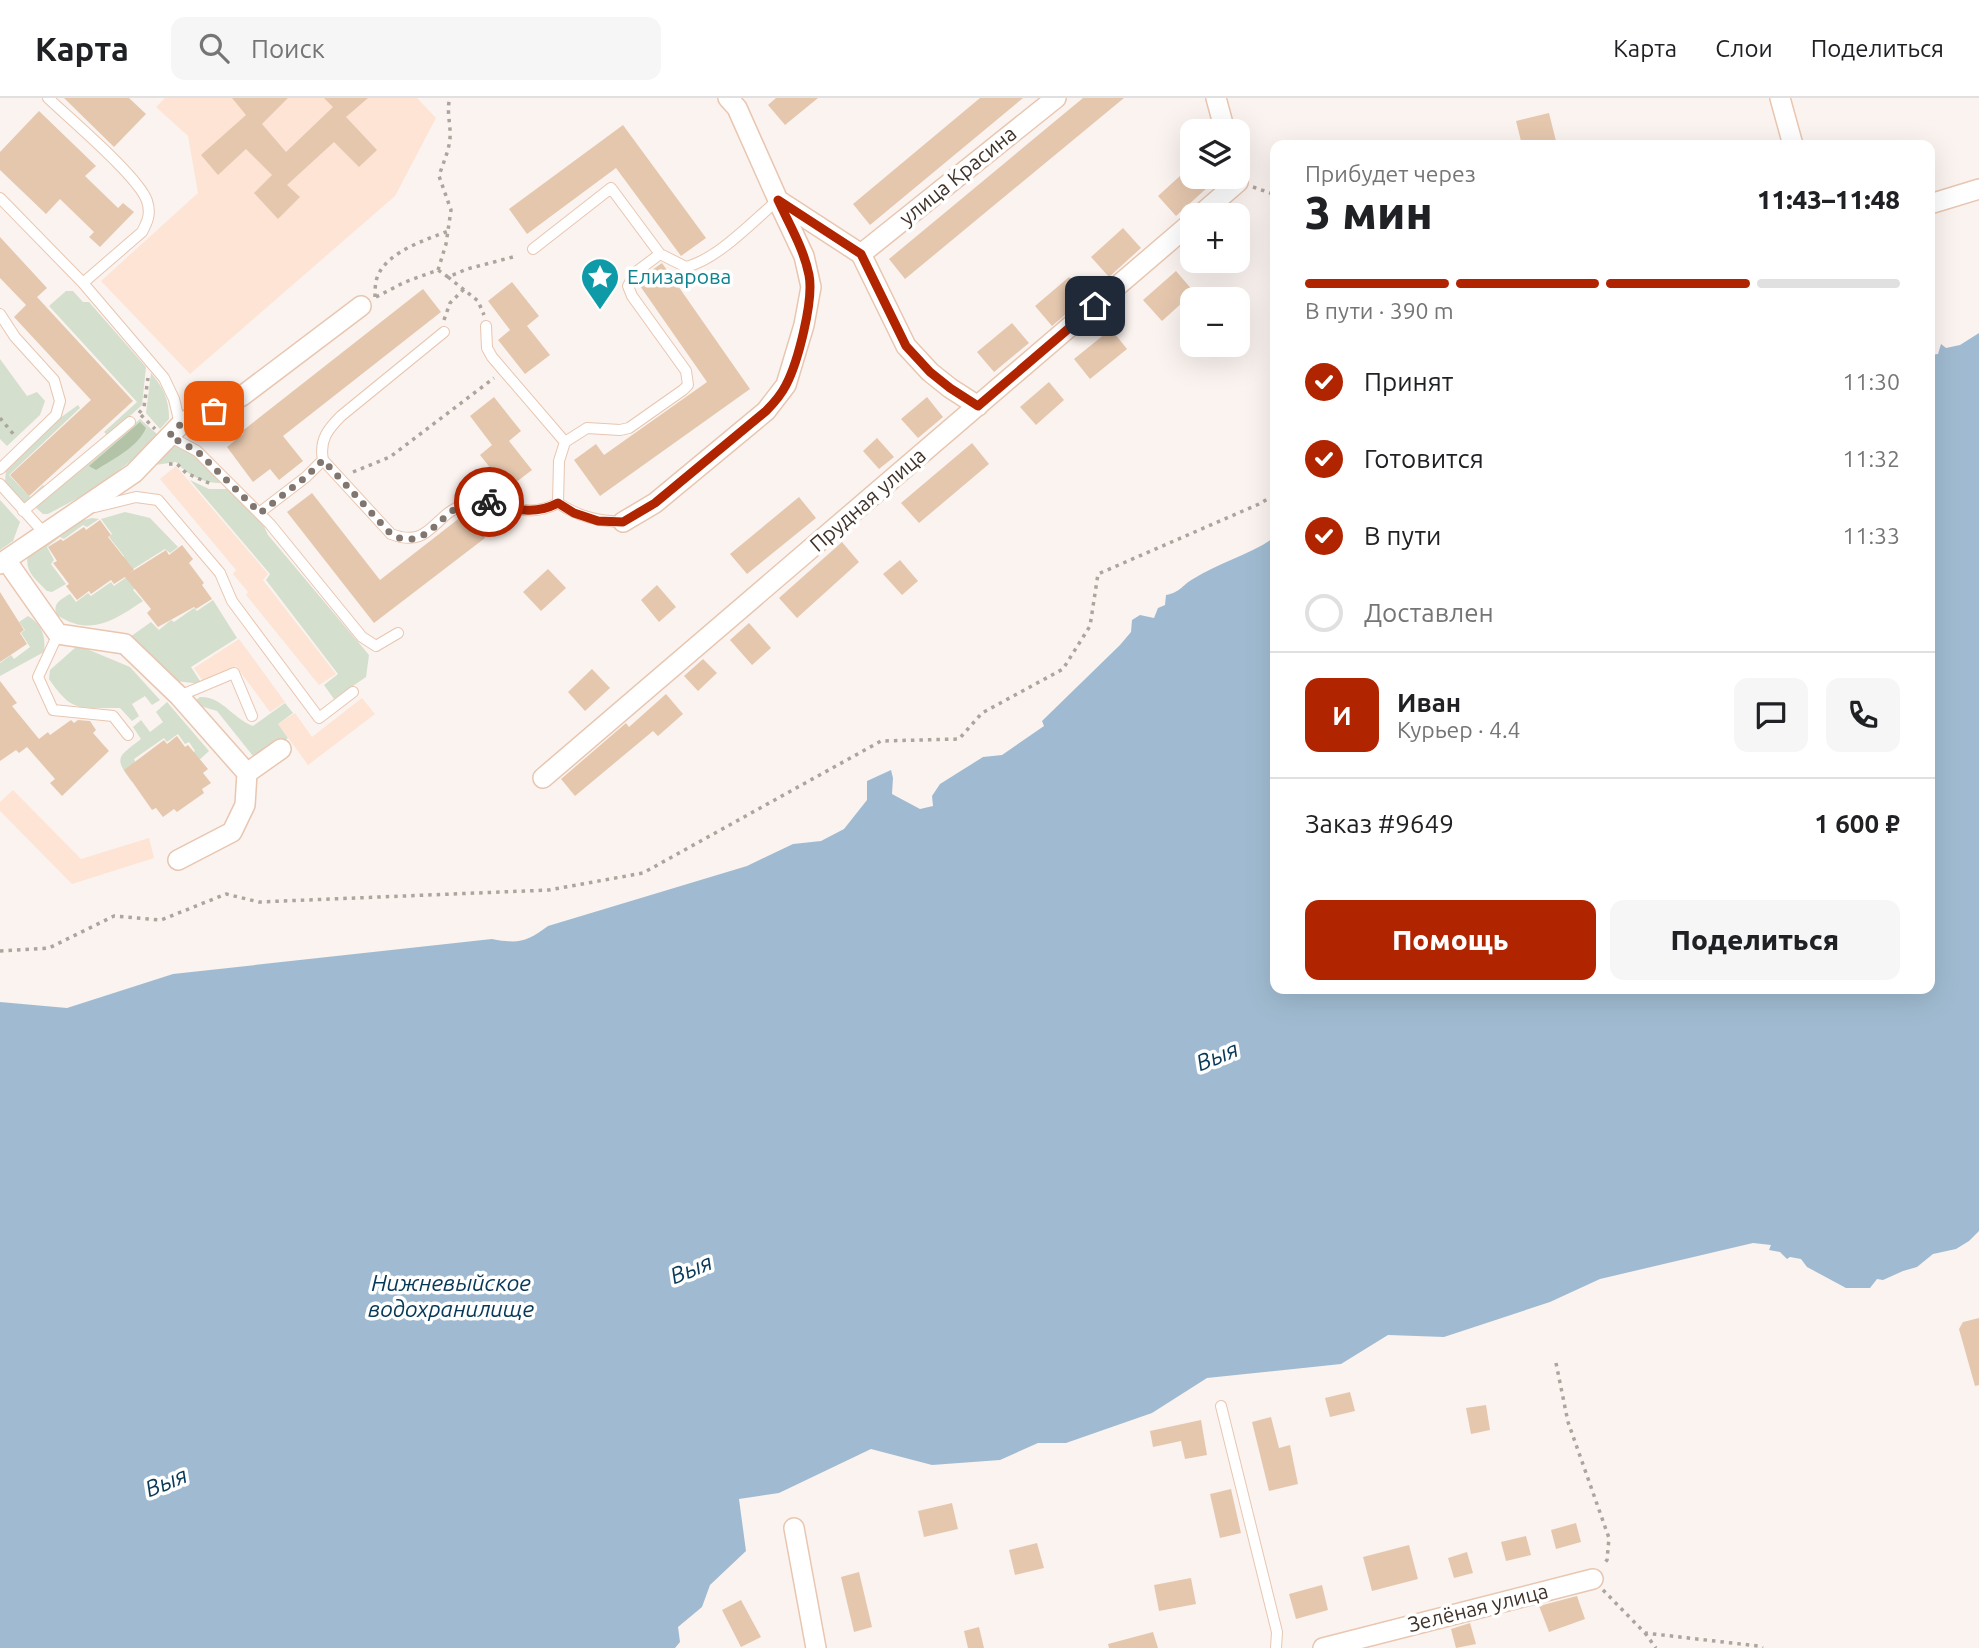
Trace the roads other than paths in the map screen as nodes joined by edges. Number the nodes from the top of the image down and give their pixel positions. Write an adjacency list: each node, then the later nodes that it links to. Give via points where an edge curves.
1 (48, 98): 18 (lane, via 133,180 147,201 148,221 142,232)
2 (1056, 98): 17 (street, улица Красина)
3 (1216, 98): 6 (street)
4 (1780, 98): 7 (street)
5 (738, 101): 11 (street)
6 (1222, 119)
7 (1792, 140)
8 (1227, 189): 13 (street)
9 (1979, 189): 12 (street)
10 (0, 198): 18 (lane)
11 (778, 200): 16 (lane, via 697,264 686,267); 17 (street); 34 (street, via 804,256 811,287 786,385 766,411 655,503)
12 (1935, 202)
13 (1213, 203)
14 (1180, 232): 23 (street, Прудная улица)
15 (533, 249): 16 (lane, via 611,188)
16 (660, 254): 26 (lane, via 636,272 628,286 686,371 688,385 629,428 587,428)
17 (861, 254): 23 (street, via 906,346 923,366)
18 (83, 282): 25 (lane, via 164,377 174,399)
19 (368, 302): 25 (street, via 242,396 184,421)
20 (0, 314): 28 (lane, via 54,380 60,401 56,415)
21 (486, 326): 26 (lane, via 487,348 503,372)
22 (444, 332): 27 (lane, via 341,415 327,430)
23 (978, 406): 45 (street, Прудная улица)
24 (130, 422): 31 (lane)
25 (175, 430): 32 (street, via 134,472); 33 (lane)
26 (565, 442): 30 (lane, via 559,461)
27 (323, 460): 30 (lane, via 391,534 404,539 422,535 453,509 472,502 538,512); 33 (lane)
28 (0, 469)
29 (0, 484): 31 (lane)
30 (558, 503): 34 (lane, via 598,521)
31 (23, 511): 35 (lane)
32 (78, 511): 35 (street); 39 (lane, via 136,497 158,500 220,573 232,601 319,718)
33 (260, 513): 37 (lane, via 362,637 376,646)
34 (623, 522)
35 (45, 534): 36 (street)
36 (3, 562): 38 (street)
37 (398, 633)
38 (58, 634): 40 (street, via 125,644); 42 (lane, via 38,677 53,710 113,716)
39 (352, 692)
40 (179, 696): 41 (lane, via 234,673); 44 (street)
41 (252, 716)
42 (128, 735)
43 (281, 749): 44 (street)
44 (247, 773): 46 (street, via 246,805 233,832)
45 (543, 778)
46 (178, 860)
47 (1221, 1406): 51 (lane, via 1277,1632)
48 (794, 1528): 50 (street)
49 (1593, 1579): 52 (street, Зелёная улица)
50 (816, 1648)
51 (1276, 1648)
52 (1323, 1648)

